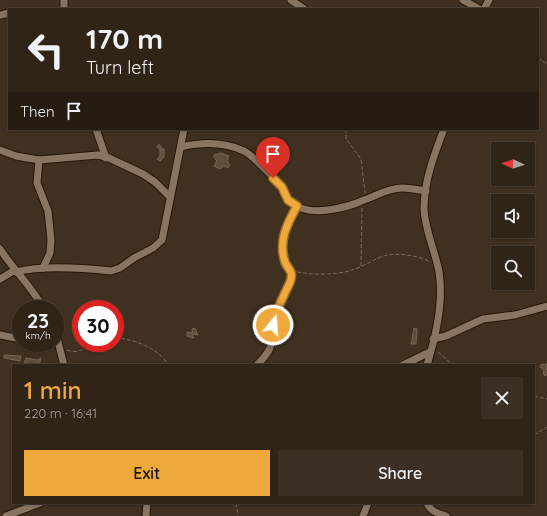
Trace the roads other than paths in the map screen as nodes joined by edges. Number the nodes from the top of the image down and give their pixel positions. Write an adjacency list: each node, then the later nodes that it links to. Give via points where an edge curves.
1 (291, 0): 4 (street)
2 (463, 0): 3 (street)
3 (474, 5)
4 (303, 8)
5 (96, 130): 10 (street)
6 (184, 130): 8 (street)
7 (444, 130): 12 (street, via 426,183)
8 (181, 147): 13 (street); 14 (street, via 206,143 225,145 244,152 259,163 282,187 288,200)
9 (0, 150): 11 (street)
10 (106, 158): 11 (street, via 98,155); 13 (street, via 155,182)
11 (40, 160): 16 (street, via 37,183 48,211 51,240 50,253)
12 (426, 191): 14 (street, via 401,188 376,194 364,201 343,207 320,210 307,210); 23 (street, via 424,209 427,231 441,289)
13 (170, 197): 16 (street, via 162,240 120,268 111,271)
14 (297, 206): 26 (street, via 288,222 282,243 286,263 291,271 290,281 274,318 270,346)
15 (0, 249): 17 (street)
16 (43, 268): 17 (street)
17 (15, 271): 18 (street); 19 (street)
18 (0, 279)
19 (38, 300)
20 (547, 306): 23 (street, via 515,315 483,319 446,336)
21 (0, 335): 22 (street)
22 (12, 337)
23 (432, 346): 27 (street); 28 (street)
24 (61, 352): 25 (street)
25 (64, 364)
26 (258, 364)
27 (405, 364)
28 (426, 364)
29 (37, 504): 33 (street)
30 (147, 504): 34 (street)
31 (368, 504): 35 (street)
32 (427, 504): 36 (street, via 434,512)
33 (6, 516)
34 (146, 516)
35 (363, 516)
36 (446, 516)

